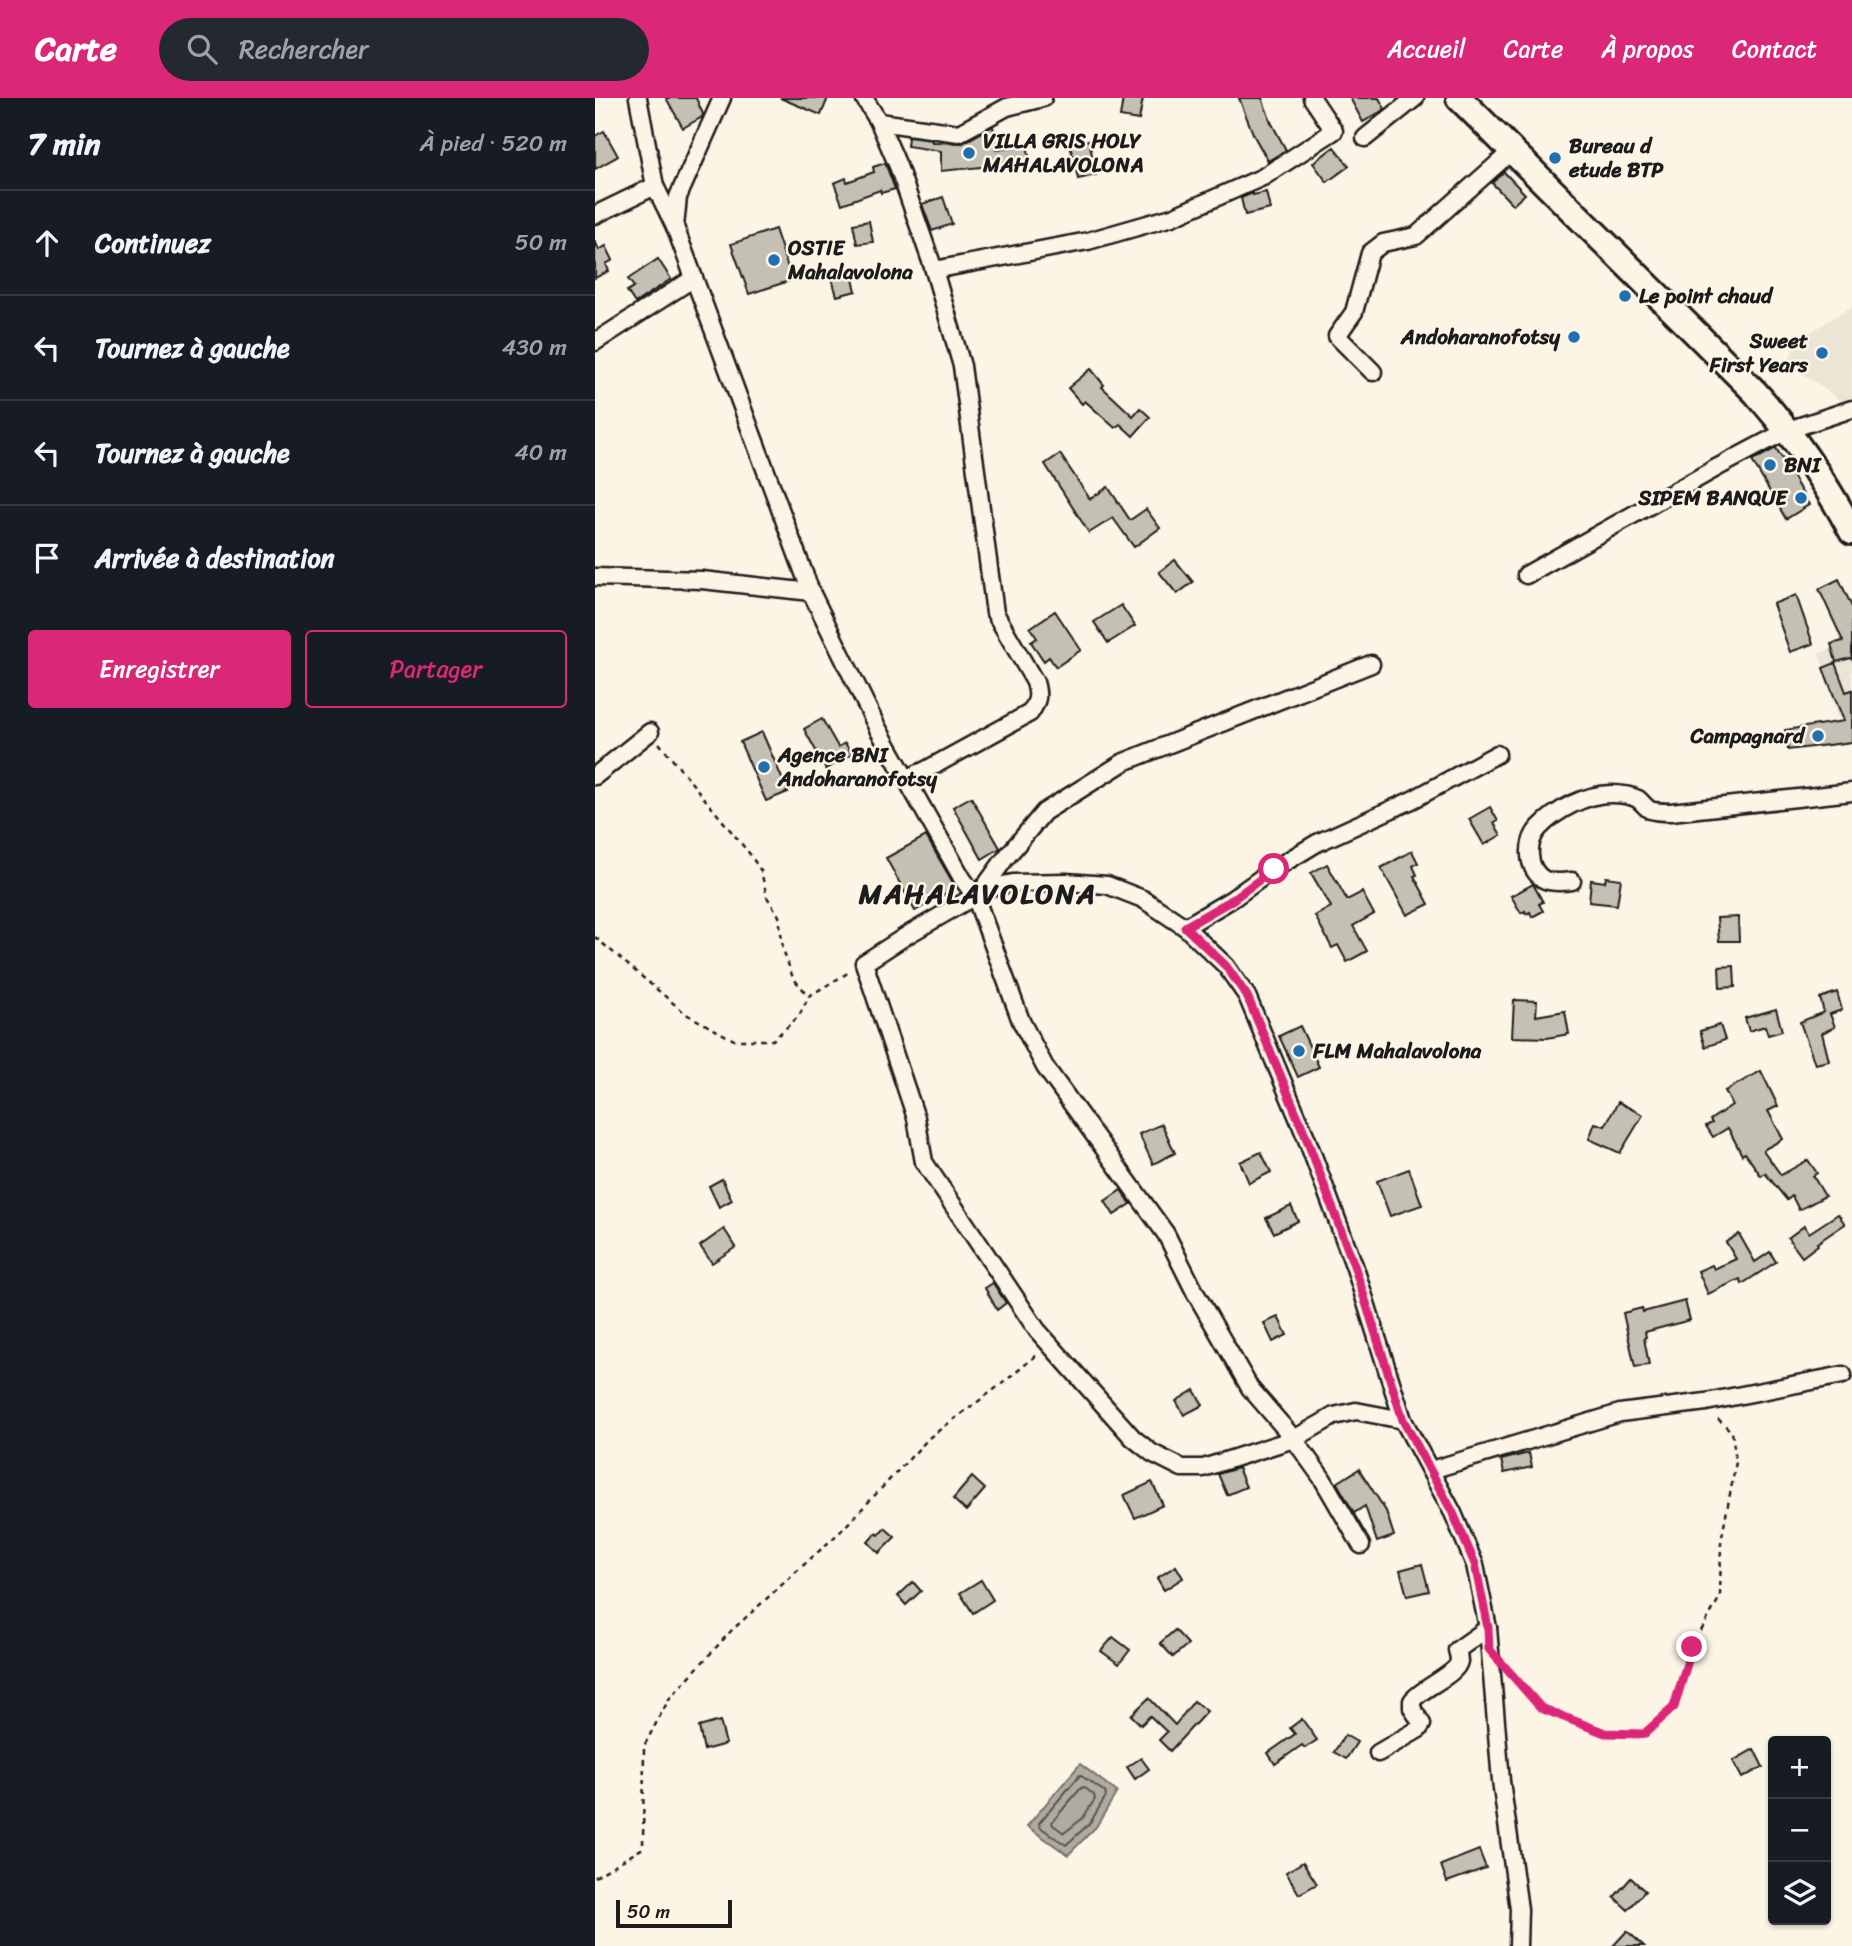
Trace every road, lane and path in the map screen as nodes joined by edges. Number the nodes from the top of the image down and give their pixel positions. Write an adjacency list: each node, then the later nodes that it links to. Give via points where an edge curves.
1 (638, 98): 11 (street)
2 (722, 98): 13 (street, via 678,197)
3 (864, 98): 8 (street)
4 (1043, 98): 8 (street, via 1007,107 958,133)
5 (1312, 98): 14 (street, via 1334,131 1263,177 1172,217 1088,241)
6 (1415, 98): 9 (street)
7 (1459, 98): 10 (main road)
8 (879, 122): 14 (street)
9 (1365, 138)
10 (1513, 149): 17 (street, via 1416,236 1383,243 1370,253 1354,312 1338,336); 19 (main road)
11 (655, 186): 12 (street); 13 (street)
12 (595, 215)
13 (675, 226): 15 (street)
14 (935, 270): 28 (street, via 963,366 995,613 1039,694 1030,713)
15 (694, 278): 16 (street); 23 (street)
16 (595, 342)
17 (1373, 372)
18 (1852, 409): 19 (street)
19 (1788, 430): 20 (main road); 21 (street)
20 (1852, 532)
21 (1526, 575)
22 (595, 577): 23 (street, via 702,580)
23 (811, 592): 28 (street)
24 (1371, 664): 31 (street, via 1124,762 1044,812)
25 (650, 732): 27 (street); 35 (path, via 761,871 767,897 779,916 793,978)
26 (1497, 754): 32 (street, via 1412,800 1317,843)
27 (595, 776)
28 (907, 778): 31 (street, via 962,878)
29 (1852, 792): 30 (street, via 1671,812 1651,810 1623,794 1581,800 1538,829 1529,848 1534,869 1545,880)
30 (1572, 881)
31 (979, 893): 32 (street, via 1013,883 1107,886 1143,899); 34 (street); 40 (street, via 1021,1021 1045,1067 1166,1234 1250,1388)
32 (1185, 927): 39 (street, via 1226,966 1247,996 1355,1268)
33 (595, 937): 35 (path, via 686,1014 734,1040 773,1040 799,1016)
34 (864, 963): 35 (path); 36 (street, via 916,1118 923,1162)
35 (810, 996)
36 (1050, 1344): 40 (street, via 1133,1438 1182,1468 1202,1468); 46 (path, via 930,1437 840,1532 731,1631 669,1699 644,1746 643,1848)
37 (1843, 1375): 38 (street)
38 (1706, 1402): 41 (street, via 1620,1413); 44 (path, via 1732,1432 1736,1462 1721,1542 1720,1597 1692,1647 1674,1707 1644,1734 1605,1733 1541,1708)
39 (1403, 1420): 40 (street, via 1356,1411 1334,1416); 41 (street)
40 (1294, 1439): 42 (street)
41 (1431, 1470): 43 (street, via 1475,1564)
42 (1361, 1545)
43 (1488, 1628): 44 (street); 45 (street, via 1457,1650 1455,1669 1412,1702 1422,1724 1417,1732)
44 (1489, 1649): 47 (street, via 1519,1909)
45 (1378, 1753)
46 (595, 1877)
47 (1517, 1946)

